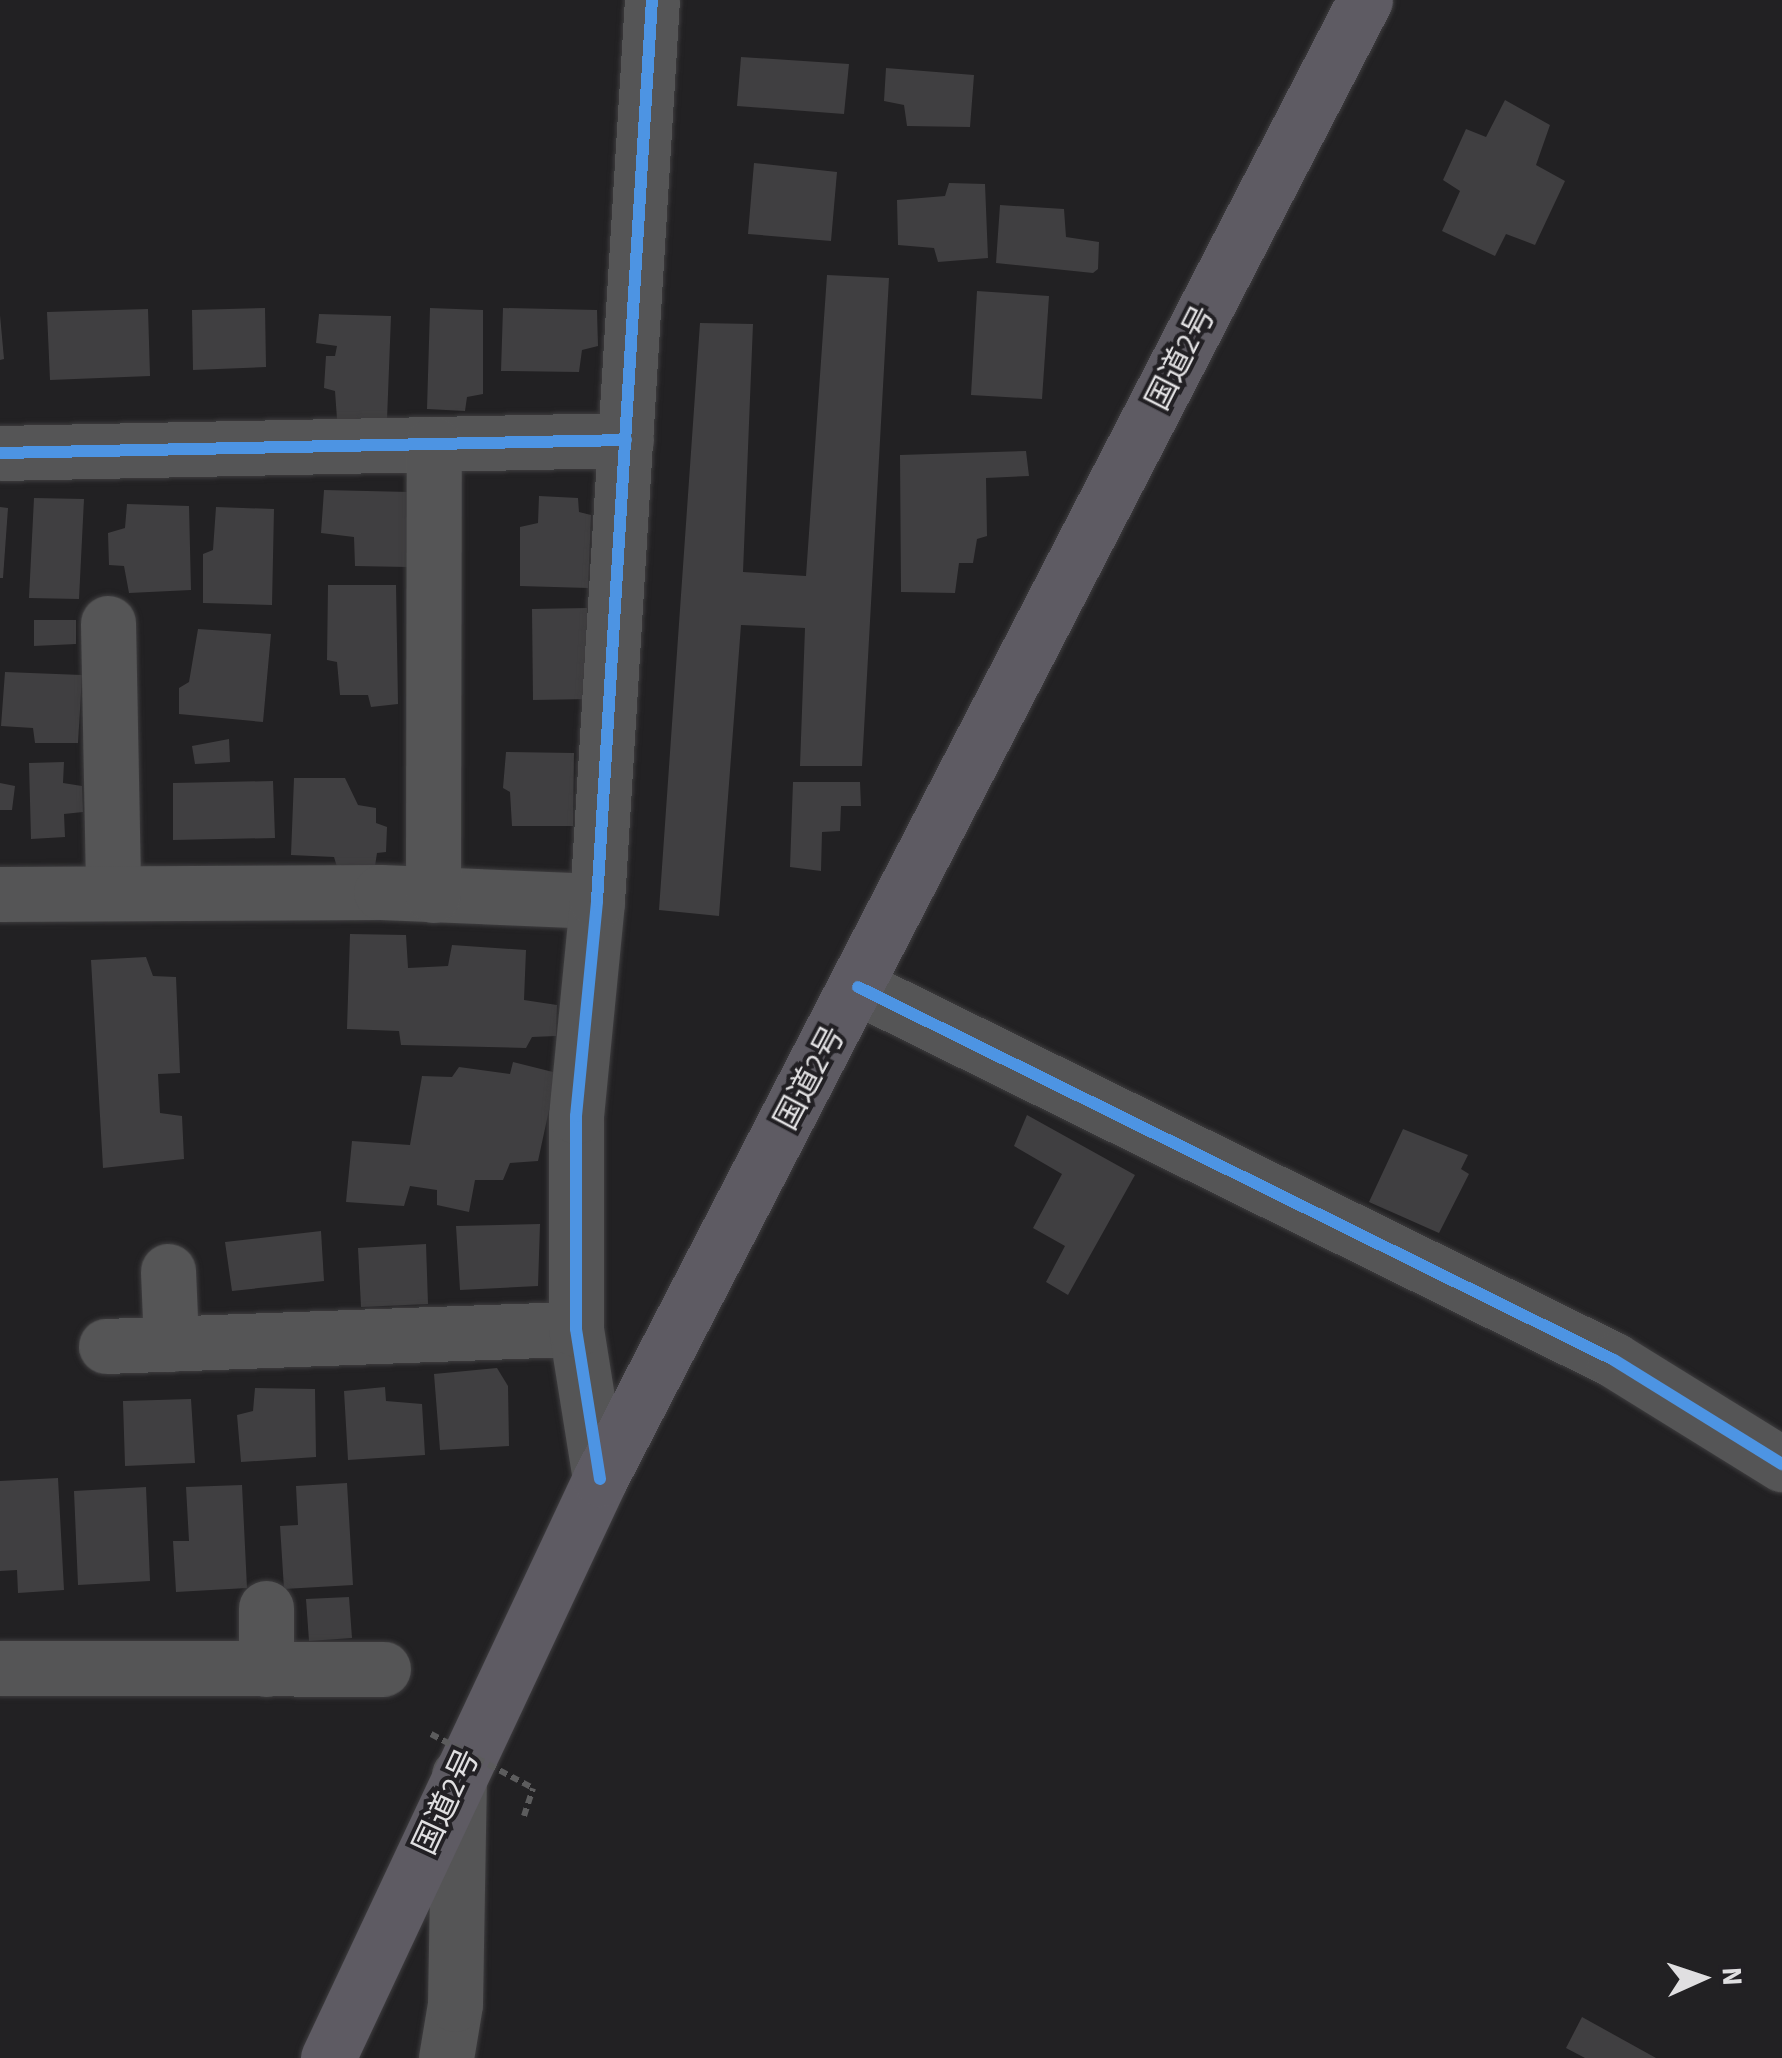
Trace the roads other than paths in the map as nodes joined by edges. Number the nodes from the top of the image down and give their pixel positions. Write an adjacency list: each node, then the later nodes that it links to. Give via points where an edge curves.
1 (652, 0): 3 (street)
2 (1365, 0): 11 (highway, 国道2号)
3 (626, 440): 4 (street); 10 (street)
4 (434, 444): 5 (street); 9 (street)
5 (0, 453)
6 (108, 623): 7 (street)
7 (113, 893): 8 (street); 9 (street)
8 (0, 894)
9 (433, 894): 10 (street)
10 (597, 902): 13 (street, via 576,1116)
11 (858, 986): 16 (street, via 1614,1360); 17 (highway, 国道2号)
12 (168, 1271): 14 (street)
13 (576, 1329): 14 (street); 17 (street)
14 (171, 1344): 15 (street)
15 (106, 1346)
16 (1782, 1464)
17 (600, 1479): 22 (highway, 国道2号)
18 (266, 1608): 20 (street)
19 (0, 1668): 20 (street)
20 (266, 1669): 21 (street)
21 (384, 1669)
22 (445, 1754): 23 (highway, 国道2号); 24 (street, via 455,2004)
23 (328, 2058)
24 (446, 2058)

